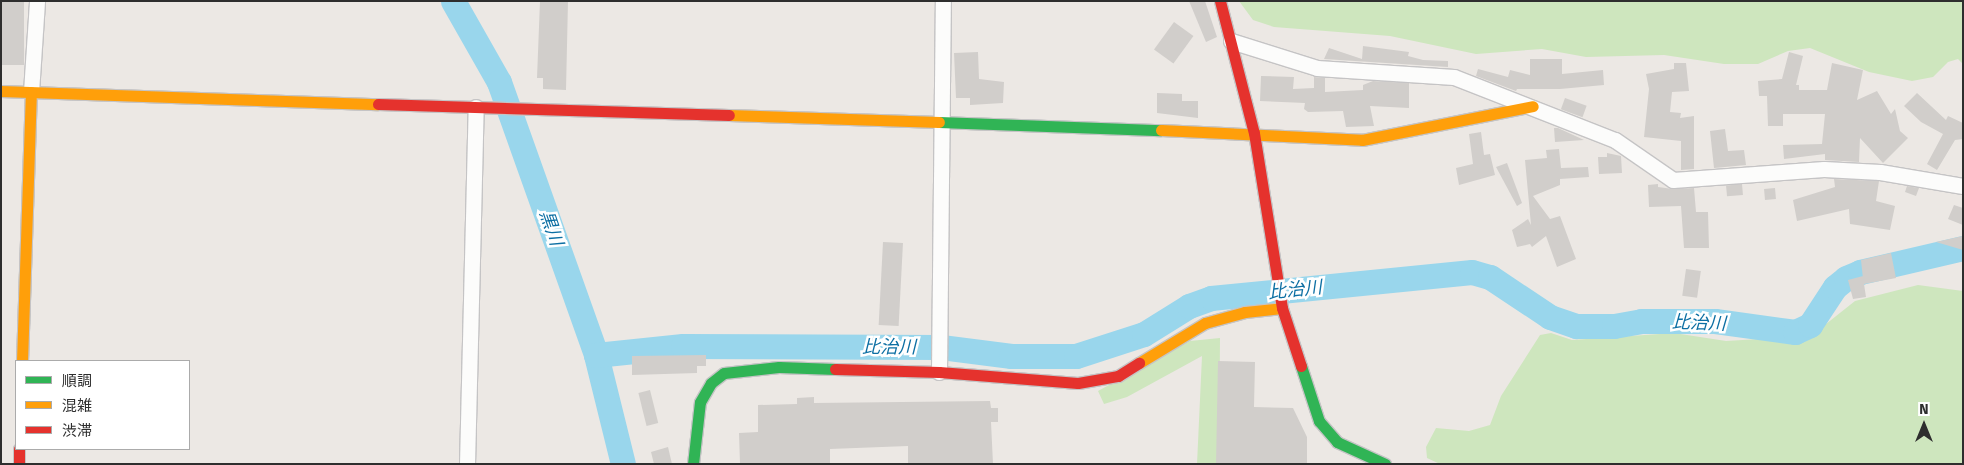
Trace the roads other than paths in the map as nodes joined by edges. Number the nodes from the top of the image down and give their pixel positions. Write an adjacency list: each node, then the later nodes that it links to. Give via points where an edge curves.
1 (37, 1): 6 (street)
2 (943, 1): 9 (street)
3 (1220, 1): 4 (street)
4 (1231, 42): 7 (street, via 1317,68 1454,77); 10 (street)
5 (1, 91): 6 (street)
6 (31, 92): 8 (street); 13 (street)
7 (1533, 106): 10 (street, via 1362,140); 11 (street, via 1616,140 1673,180 1824,169 1880,172)
8 (476, 107): 9 (street); 17 (street)
9 (944, 124): 10 (street); 14 (street)
10 (1254, 133): 12 (street)
11 (1963, 186)
12 (1282, 308): 14 (street, via 1245,312 1205,323 1118,376 1078,383); 19 (street, via 1319,421 1337,442)
13 (22, 360)
14 (939, 372): 18 (street, via 779,367 724,374 711,383 700,402)
15 (19, 450): 16 (street)
16 (19, 464)
17 (467, 464)
18 (693, 464)
19 (1385, 464)

